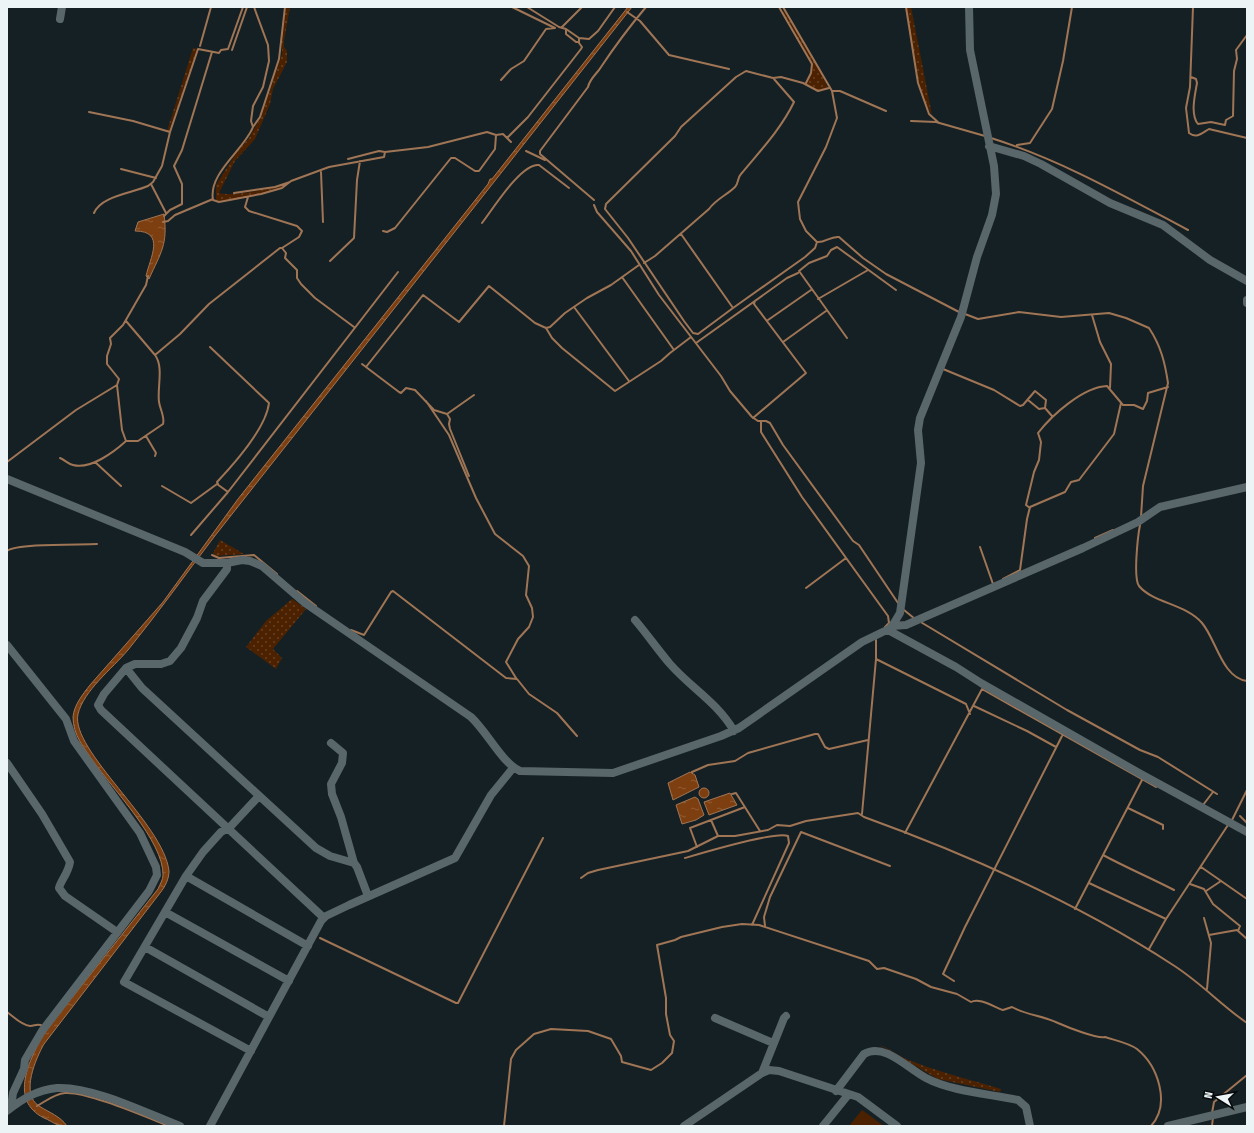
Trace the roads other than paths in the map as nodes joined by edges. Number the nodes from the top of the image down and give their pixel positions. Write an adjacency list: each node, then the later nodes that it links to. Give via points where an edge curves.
1 (62, 7): 3 (street)
2 (969, 7): 4 (street, via 970,50)
3 (60, 19)
4 (989, 146): 5 (street, via 1024,156 1110,203 1163,225 1210,260); 10 (street, via 996,185 994,206 961,317 920,418 918,430 921,463 913,526 900,613)
5 (1247, 281)
6 (7, 479): 8 (street, via 204,563)
7 (1247, 487): 10 (street, via 1160,507 1138,522 1076,551 906,625)
8 (227, 563): 12 (street, via 227,569 203,601 181,648 170,661 161,664 135,664); 16 (street, via 250,561 262,566 305,603 471,718 483,728)
9 (635, 620): 13 (street, via 670,664 705,695)
10 (890, 628): 13 (street, via 831,662); 19 (street, via 1138,773)
11 (7, 645): 25 (street, via 66,719 74,741 140,833 156,867 157,875 149,891)
12 (126, 668): 17 (street, via 142,688); 18 (street, via 104,694 98,705 101,710)
13 (734, 731): 16 (street, via 613,773 520,771)
14 (331, 743): 20 (street, via 343,754 342,763 331,784 332,794)
15 (7, 763): 25 (street, via 42,814 70,862 59,888 65,896)
16 (513, 768): 22 (street, via 491,795 455,858)
17 (259, 796): 18 (street); 20 (street, via 316,848 330,856)
18 (226, 828): 21 (street, via 203,852); 24 (street)
19 (1247, 832)
20 (354, 863): 22 (street)
21 (186, 876): 23 (street); 27 (street)
22 (368, 896): 24 (street)
23 (165, 912): 26 (street); 28 (street)
24 (324, 918): 27 (street)
25 (117, 932): 38 (street, via 42,1031 24,1060 24,1069)
26 (145, 946): 30 (street); 33 (street, via 124,982)
27 (308, 946): 28 (street)
28 (289, 981): 30 (street)
29 (786, 1016): 32 (street)
30 (269, 1018): 33 (street)
31 (715, 1018): 32 (street)
32 (773, 1043): 34 (street)
33 (251, 1051): 40 (street)
34 (762, 1072): 35 (street, via 779,1071); 41 (street)
35 (836, 1091): 36 (street); 44 (street, via 864,1054 878,1050 939,1084 1018,1100 1026,1107)
36 (848, 1095): 42 (street); 43 (street, via 863,1100)
37 (1247, 1107): 45 (street)
38 (9, 1109): 39 (street, via 29,1096 56,1088 71,1088 100,1095)
39 (180, 1126)
40 (210, 1126)
41 (684, 1126)
42 (823, 1126)
43 (897, 1126)
44 (1030, 1126)
45 (1168, 1126)

